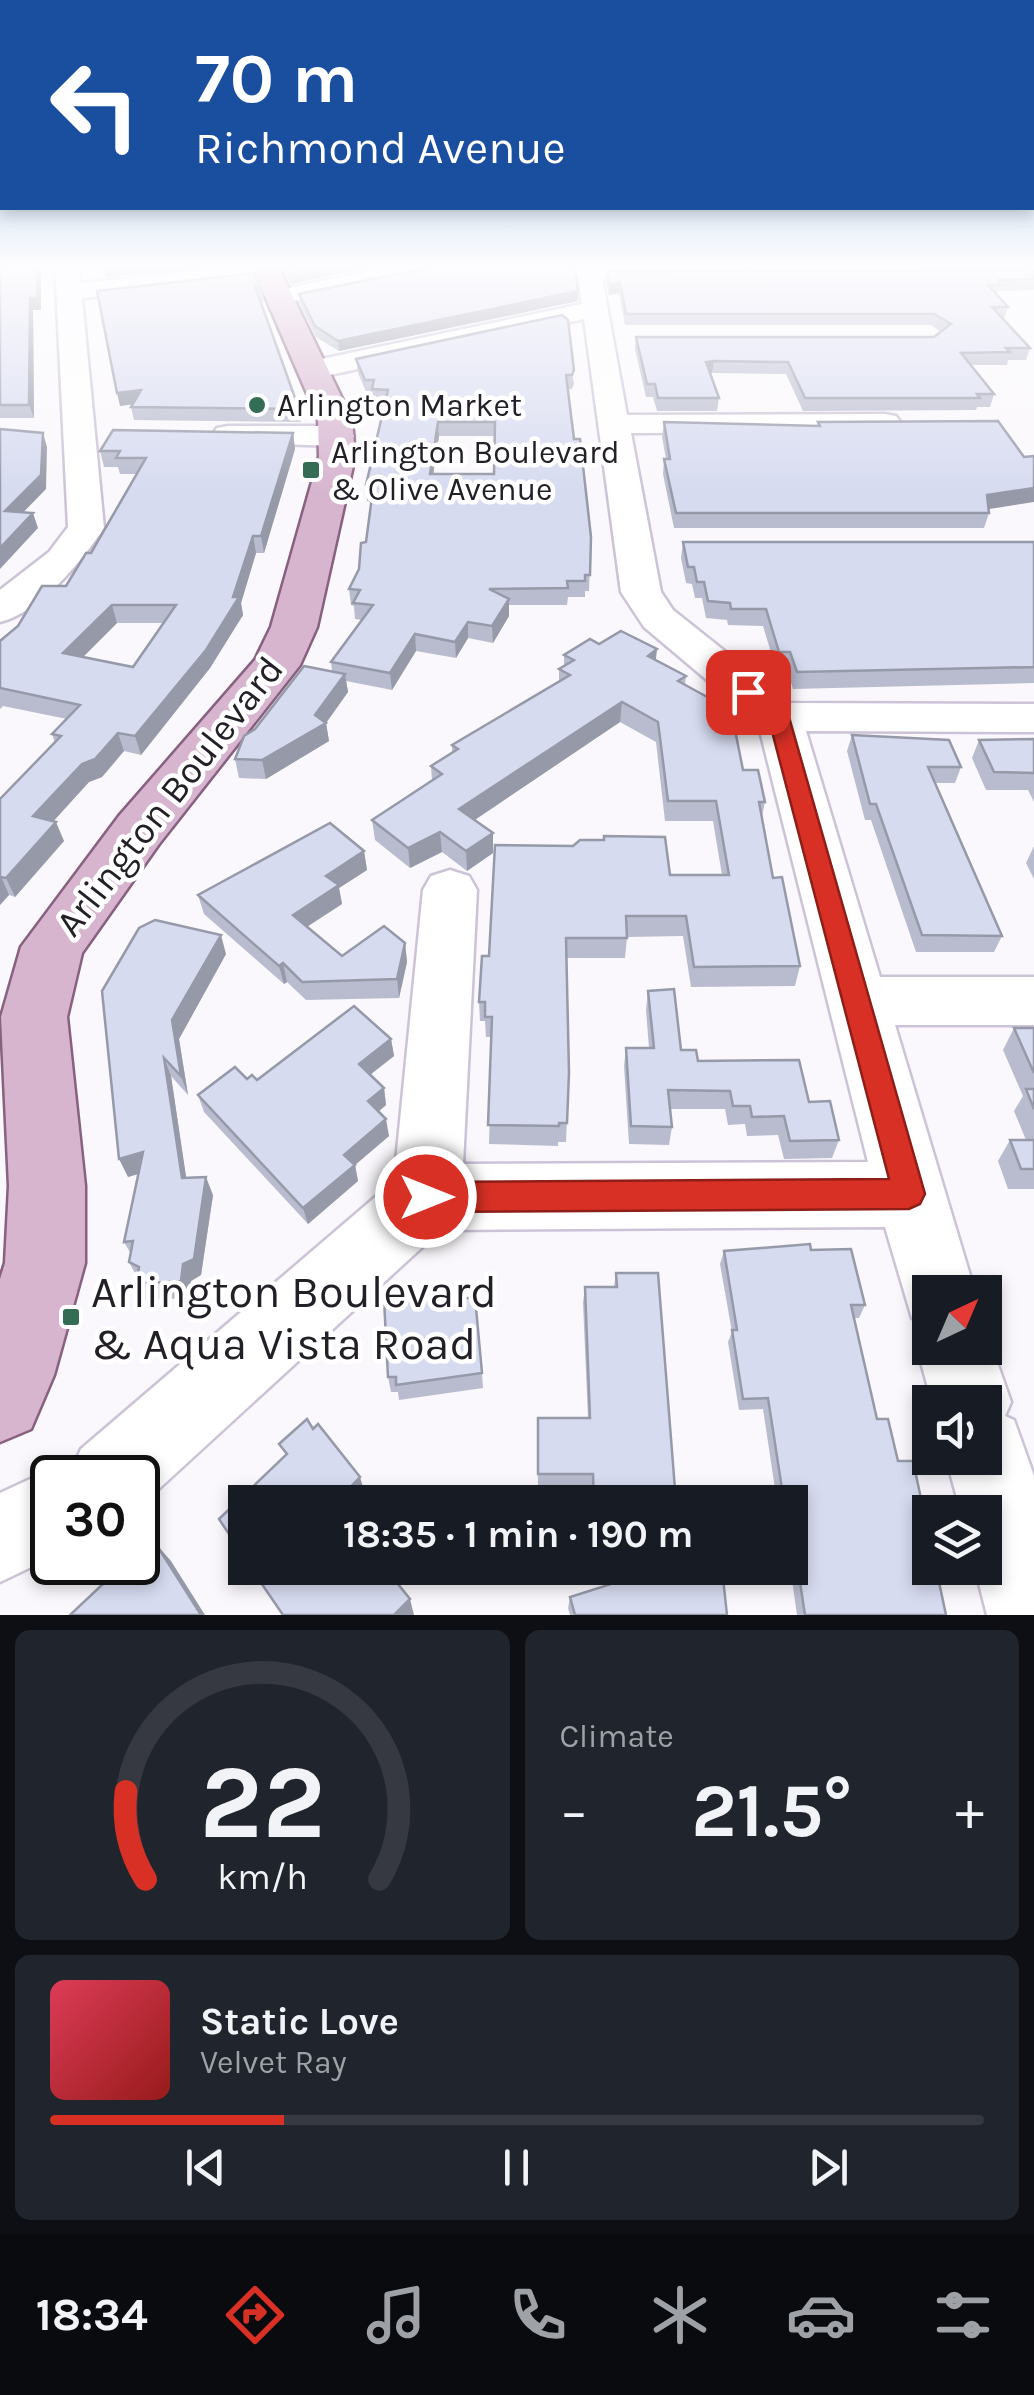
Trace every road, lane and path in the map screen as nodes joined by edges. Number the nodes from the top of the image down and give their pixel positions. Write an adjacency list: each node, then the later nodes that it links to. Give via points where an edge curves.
1 (72, 341): 9 (street)
2 (299, 341): 5 (main road, Arlington Boulevard)
3 (512, 341): 5 (street)
4 (606, 341): 6 (street)
5 (312, 370): 12 (main road, Arlington Boulevard)
6 (614, 424): 7 (street); 13 (street)
7 (911, 424)
8 (43, 434): 9 (street)
9 (79, 434): 10 (street); 15 (street, via 86,528 62,560)
10 (116, 434)
11 (192, 435): 12 (street)
12 (338, 436): 21 (main road, Arlington Boulevard, via 294,627 276,664 52,947)
13 (634, 544): 14 (street); 16 (street, via 641,592 658,618)
14 (672, 544)
15 (0, 610)
16 (778, 717): 17 (street); 19 (street)
17 (1034, 718)
18 (450, 890): 23 (street)
19 (858, 1001): 20 (street); 22 (street)
20 (1034, 1001)
21 (17, 1019): 25 (main road, Arlington Boulevard, via 47,1186 45,1263)
22 (909, 1194): 23 (street); 24 (street)
23 (426, 1197): 26 (street)
24 (933, 1275)
25 (0, 1398)
26 (136, 1455)
27 (1009, 1501): 30 (street)
28 (30, 1523): 29 (street)
29 (0, 1539)
30 (1032, 1615)

